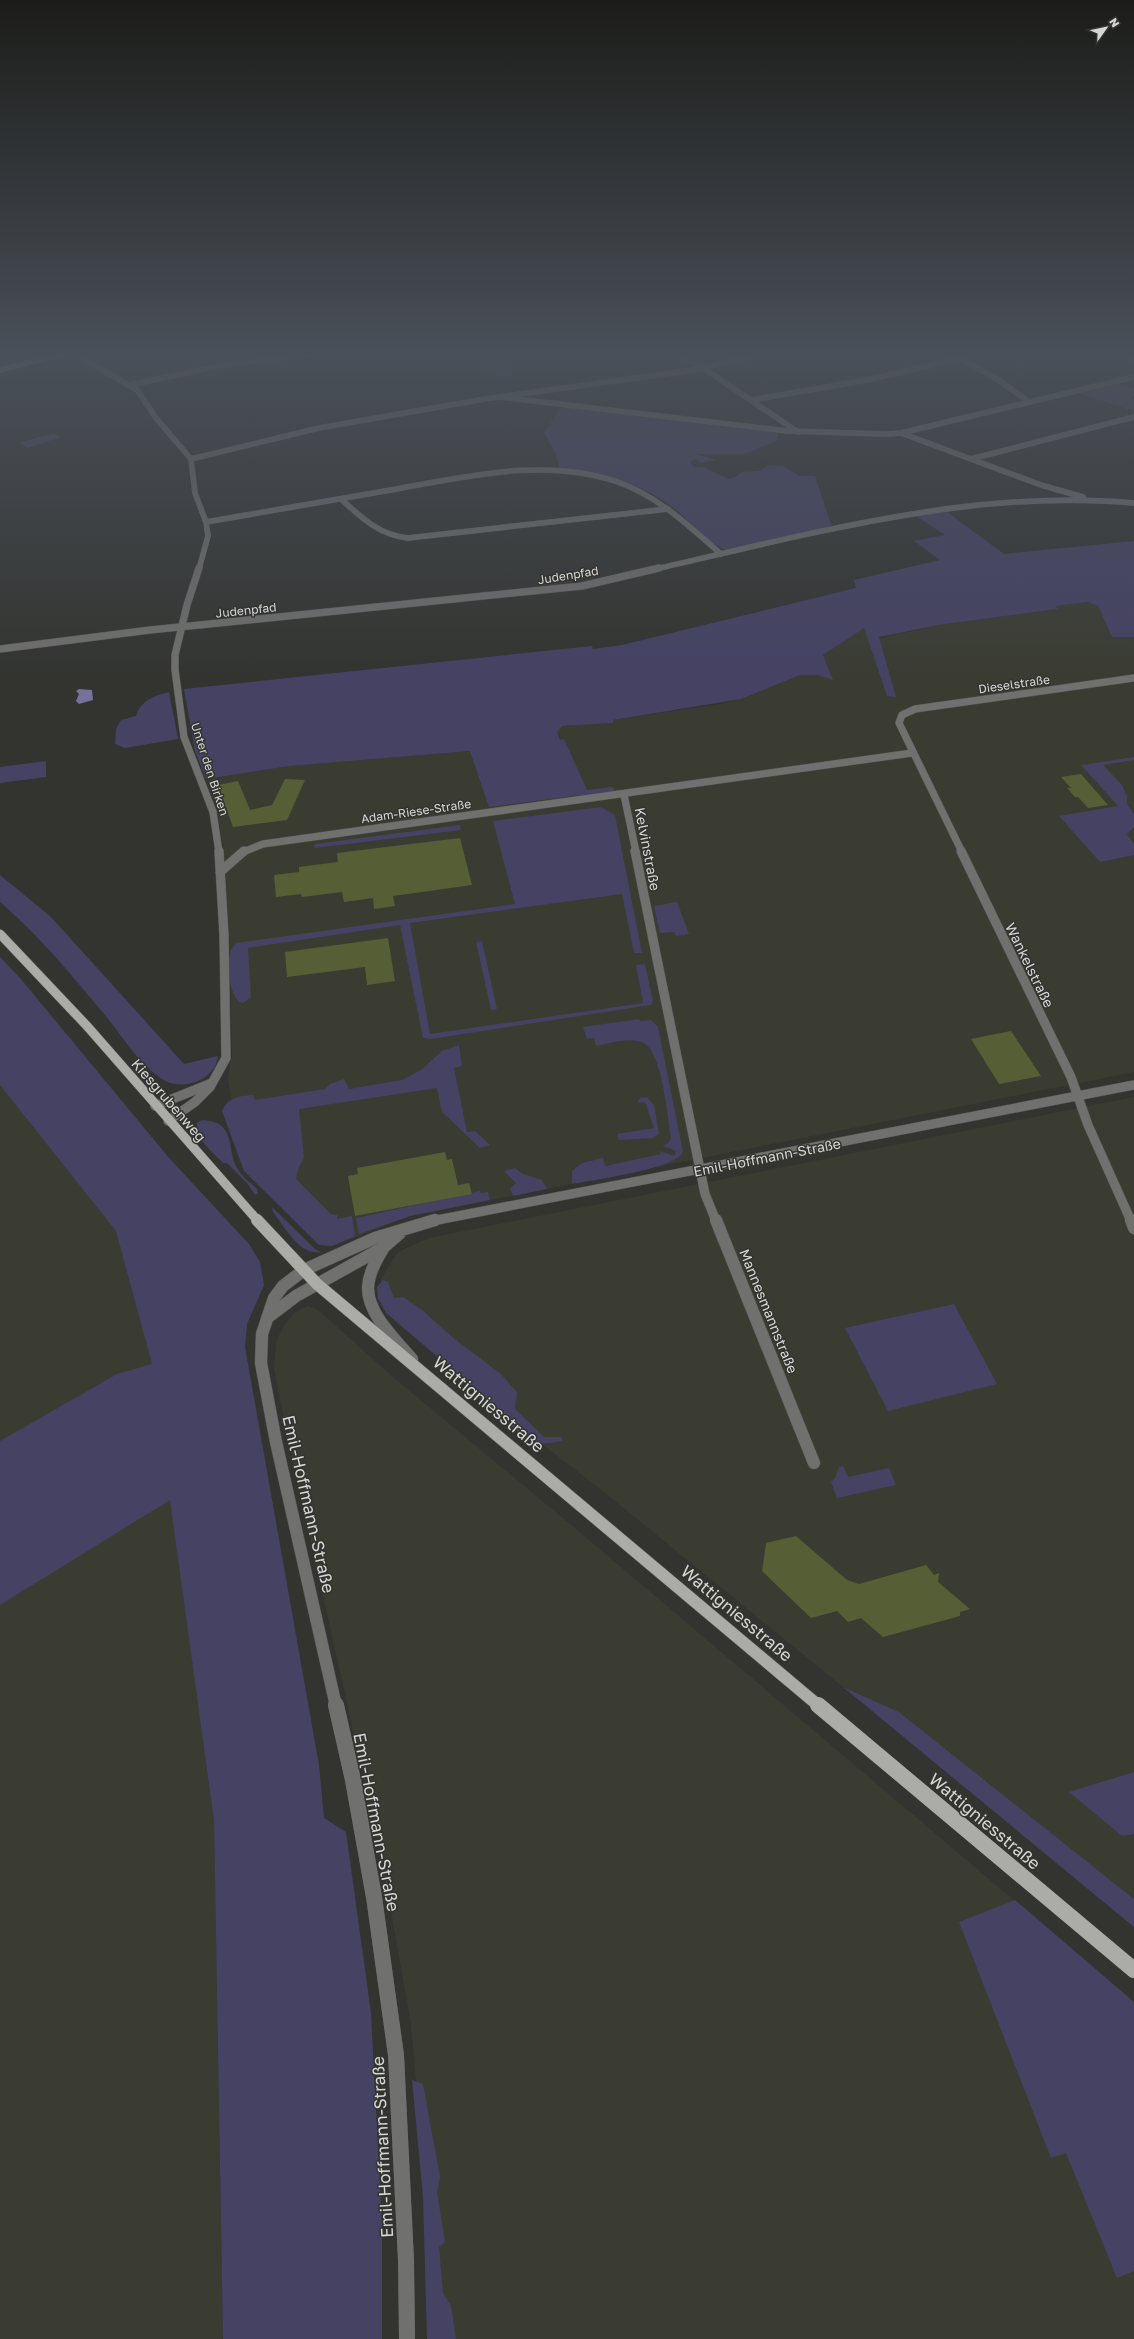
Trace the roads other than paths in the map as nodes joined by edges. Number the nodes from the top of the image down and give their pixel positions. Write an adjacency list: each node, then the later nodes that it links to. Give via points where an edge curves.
1 (191, 462): 7 (street, Unter den Birken, via 195,493)
2 (979, 462): 4 (street)
3 (341, 499): 6 (street, via 489,473 534,470 576,473 610,480 642,492); 6 (street, via 383,534 408,538); 7 (street)
4 (1090, 500): 5 (street, Judenpfad); 8 (street, Judenpfad, via 974,506 908,514)
5 (1134, 503)
6 (668, 509): 8 (street)
7 (206, 522): 9 (street, Unter den Birken, via 207,544 192,587)
8 (721, 554): 9 (street, Judenpfad, via 582,586)
9 (183, 627): 10 (street, Judenpfad); 15 (street, Unter den Birken, via 175,670 184,737 213,812)
10 (0, 649)
11 (1134, 678): 12 (street, Dieselstraße, via 915,710)
12 (900, 717): 13 (street, Wankelstraße, via 898,723)
13 (912, 753): 14 (street, Kelvinstraße); 19 (street, Wankelstraße)
14 (624, 795): 15 (street, Adam-Riese-Straße, via 263,844 246,849); 22 (street, Kelvinstraße)
15 (220, 872): 17 (street, Unter den Birken, via 226,1058 221,1072)
16 (0, 934): 20 (main road, Kiesgrubenweg, via 88,1026)
17 (212, 1083): 20 (street); 21 (street, Unter den Birken, via 207,1093)
18 (1134, 1085): 19 (street, Emil-Hoffmann-Straße)
19 (1079, 1096): 22 (street, Emil-Hoffmann-Straße); 23 (street, Wankelstraße, via 1088,1125)
20 (155, 1106): 21 (main road, Kiesgrubenweg)
21 (168, 1121): 26 (main road, Kiesgrubenweg, via 239,1202)
22 (699, 1170): 24 (street, Emil-Hoffmann-Straße, via 440,1219); 30 (street, Mannesmannstraße, via 705,1194)
23 (1134, 1228)
24 (402, 1232): 25 (street, Emil-Hoffmann-Straße); 26 (street, Emil-Hoffmann-Straße, via 375,1238)
25 (384, 1247): 27 (street, Emil-Hoffmann-Straße); 29 (street, via 372,1269 367,1288 372,1305)
26 (304, 1270): 27 (main road, Kiesgrubenweg); 28 (street, Emil-Hoffmann-Straße, via 283,1286 274,1298)
27 (317, 1284): 28 (street, Emil-Hoffmann-Straße); 29 (main road, Wattigniesstraße)
28 (266, 1319): 32 (street, Emil-Hoffmann-Straße, via 262,1334 261,1363 291,1517 313,1603 366,1849 390,2008 402,2149)
29 (421, 1370): 31 (main road, Wattigniesstraße)
30 (814, 1463)
31 (1134, 1970)
32 (407, 2339)

